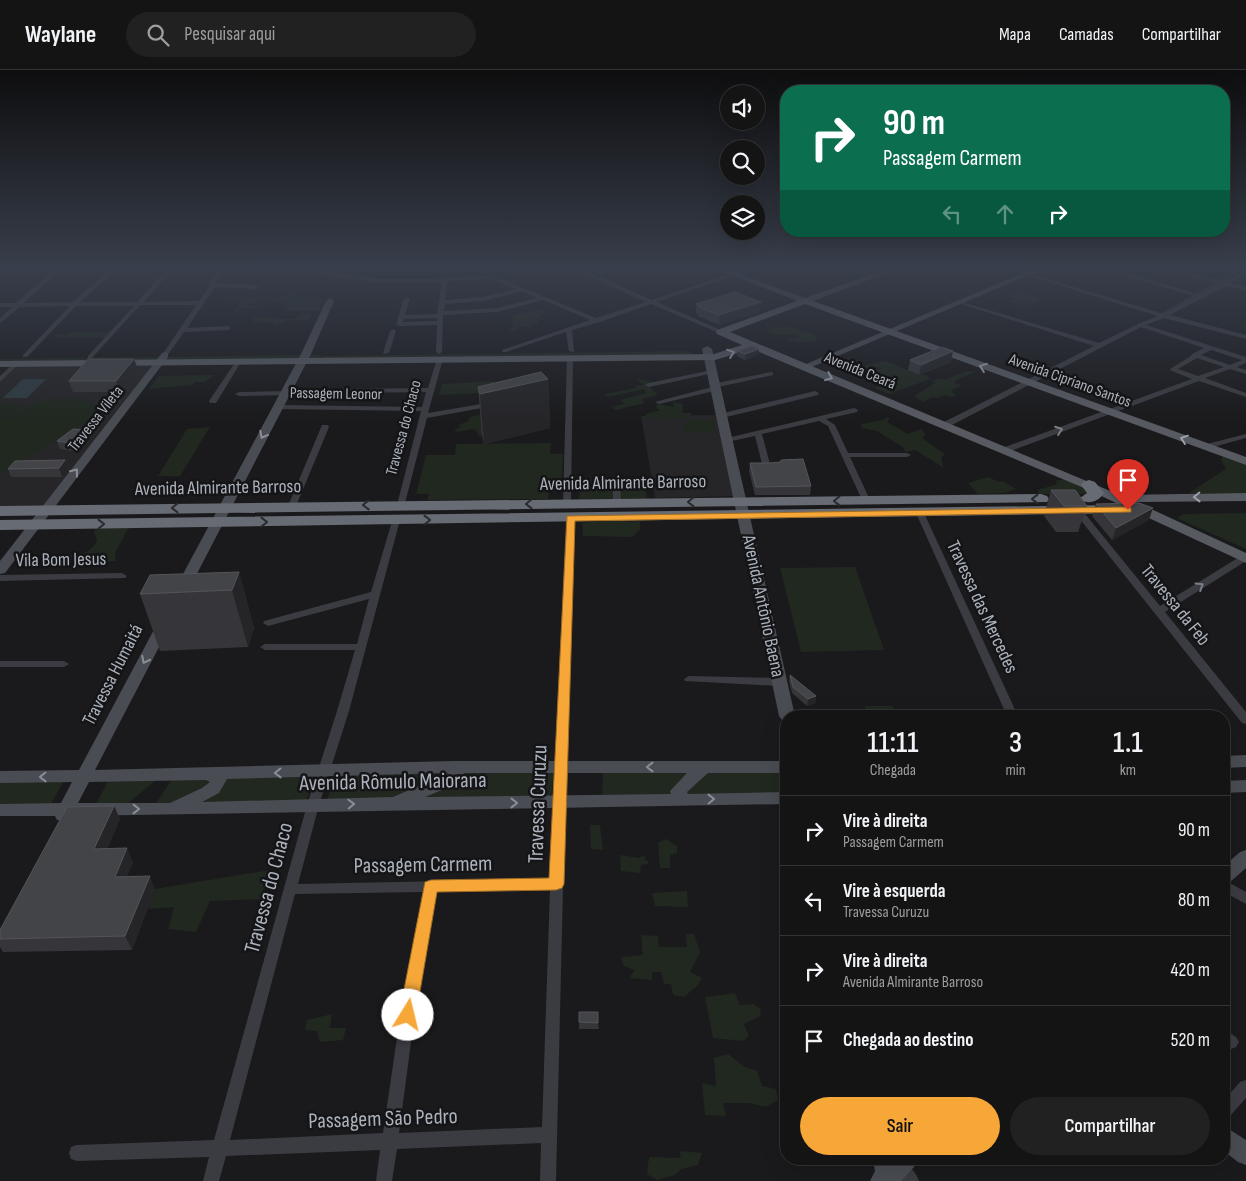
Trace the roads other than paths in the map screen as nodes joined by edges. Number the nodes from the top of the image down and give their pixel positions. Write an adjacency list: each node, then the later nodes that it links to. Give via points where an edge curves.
1 (61, 319): 43 (street)
2 (125, 319): 40 (street)
3 (191, 319): 20 (street, Travessa Vileta)
4 (322, 319): 41 (street, Travessa Humaitá)
5 (400, 319): 6 (street, via 399,324)
6 (430, 319)
7 (441, 319): 39 (street, Travessa do Chaco)
8 (593, 319): 17 (street)
9 (604, 319): 17 (street)
10 (690, 319): 24 (street, Avenida Ceará)
11 (757, 319): 24 (main road)
12 (854, 319): 22 (main road, Avenida Cipriano Santos)
13 (918, 319): 22 (street)
14 (1014, 319): 28 (street)
15 (1154, 319): 18 (street)
16 (1176, 319): 25 (street)
17 (598, 321): 21 (street)
18 (1140, 325): 28 (street); 29 (street)
19 (228, 328): 20 (street)
20 (183, 330): 42 (street, Travessa Vileta)
21 (569, 330): 31 (street); 36 (street, Travessa Curuzu)
22 (888, 331): 50 (street); 56 (main road, Avenida Cipriano Santos, one-way to 22)
23 (393, 332): 33 (street)
24 (721, 332): 26 (main road, Avenida Ceará)
25 (1243, 337): 30 (street)
26 (739, 339): 27 (main road, Avenida Ceará); 34 (main road)
27 (752, 345): 34 (main road, one-way to 27, via 721,356); 50 (main road, Avenida Ceará)
28 (1101, 346): 56 (street)
29 (1209, 348): 30 (street); 37 (street)
30 (1232, 349): 44 (street)
31 (504, 351): 36 (main road); 39 (main road)
32 (338, 353): 33 (main road); 41 (main road); 46 (main road, via 320,356)
33 (386, 353): 39 (main road)
34 (708, 353): 36 (main road); 51 (street, Avenida Antônio Baena)
35 (280, 354): 41 (main road); 42 (main road); 45 (main road, via 286,356)
36 (571, 354): 39 (main road); 98 (street, Travessa Curuzu)
37 (1194, 355): 49 (street); 54 (street, via 1173,369)
38 (0, 356): 43 (main road)
39 (439, 356): 46 (main road); 60 (street, Travessa do Chaco)
40 (90, 357): 42 (main road); 43 (main road)
41 (304, 357): 45 (main road); 46 (main road); 61 (street, Travessa Humaitá)
42 (163, 359): 43 (main road); 47 (main road); 96 (street, Travessa Vileta, one-way to 42)
43 (21, 360): 48 (main road); 55 (street)
44 (1246, 360): 49 (street)
45 (266, 361): 47 (main road)
46 (326, 361)
47 (238, 362): 65 (street)
48 (0, 364)
49 (1230, 366): 52 (street); 54 (street)
50 (804, 367): 74 (main road, Avenida Ceará, one-way to 74)
51 (712, 372): 57 (street); 58 (street, Avenida Antônio Baena)
52 (1246, 372)
53 (771, 374): 58 (street)
54 (1194, 378): 64 (street); 71 (street)
55 (0, 380)
56 (1029, 383): 71 (main road, Avenida Cipriano Santos); 74 (street)
57 (649, 385)
58 (715, 387): 66 (street); 72 (street, Avenida Antônio Baena)
59 (346, 390): 60 (street)
60 (430, 390): 70 (street, Travessa do Chaco)
61 (285, 393): 63 (street); 68 (street, Travessa Humaitá)
62 (815, 393): 72 (street)
63 (239, 394)
64 (1246, 396)
65 (213, 401)
66 (660, 402)
67 (498, 404): 70 (street, Passagem Leonor)
68 (277, 407): 70 (street, Passagem Leonor); 93 (street, Travessa Humaitá, one-way to 93)
69 (854, 410): 73 (street)
70 (424, 412): 99 (street, Travessa do Chaco)
71 (1108, 412): 80 (main road, Avenida Cipriano Santos, one-way to 71); 81 (street, one-way to 71)
72 (719, 417): 78 (street, Avenida Antônio Baena)
73 (820, 418): 76 (street); 82 (street, via 831,425)
74 (946, 425): 81 (main road, Avenida Ceará)
75 (325, 427): 92 (street)
76 (758, 433): 78 (street); 85 (street)
77 (1246, 436): 80 (street)
78 (727, 440): 95 (street, Avenida Antônio Baena)
79 (1246, 442): 80 (street)
80 (1211, 448): 84 (main road, Avenida Cipriano Santos)
81 (1005, 450): 88 (main road, Avenida Ceará)
82 (846, 455): 83 (street); 90 (street)
83 (907, 455)
84 (1246, 461)
85 (767, 468)
86 (616, 478): 91 (street)
87 (1246, 497): 89 (main road, Avenida Almirante Barroso, one-way to 89)
88 (1085, 498): 89 (highway, Avenida Almirante Barroso); 90 (highway, Avenida Almirante Barroso, one-way to 90); 94 (highway, Avenida Almirante Barroso); 100 (highway, Avenida Almirante Barroso); 109 (street, Travessa da Feb)
89 (1118, 498): 94 (main road)
90 (866, 500): 95 (highway, Avenida Almirante Barroso, one-way to 95)
91 (617, 503): 95 (highway, Avenida Almirante Barroso, one-way to 91); 98 (highway, Avenida Almirante Barroso)
92 (292, 506): 93 (highway, Avenida Almirante Barroso); 99 (highway, Avenida Almirante Barroso, one-way to 92)
93 (224, 507): 96 (highway, Avenida Almirante Barroso, one-way to 96); 101 (street, Travessa Humaitá)
94 (1139, 508): 104 (main road)
95 (742, 509): 98 (highway, Avenida Almirante Barroso); 100 (highway, Avenida Almirante Barroso); 116 (street, Avenida Antônio Baena)
96 (45, 510): 97 (highway, Avenida Almirante Barroso); 102 (street, Travessa Vileta)
97 (0, 511)
98 (568, 511): 99 (highway, Avenida Almirante Barroso); 122 (street, Travessa Curuzu)
99 (398, 513): 101 (highway, Avenida Almirante Barroso, one-way to 99); 108 (street, Travessa do Chaco)
100 (920, 513): 118 (street, Travessa das Mercedes)
101 (216, 523): 102 (highway, Avenida Almirante Barroso, one-way to 101); 128 (street, Travessa Humaitá, one-way to 128)
102 (35, 524): 103 (highway, Avenida Almirante Barroso); 105 (street, Travessa Vileta)
103 (0, 525)
104 (1245, 558): 109 (street, one-way to 104)
105 (0, 570)
106 (122, 576): 107 (street, Vila Bom Jesus)
107 (0, 578)
108 (376, 594): 110 (street); 112 (street, Travessa do Chaco)
109 (1158, 612): 119 (street, Travessa da Feb)
110 (268, 623)
111 (265, 647): 112 (street)
112 (361, 647): 126 (street, Travessa do Chaco)
113 (0, 664): 114 (street)
114 (64, 664)
115 (689, 679): 116 (street)
116 (779, 682): 117 (street, Avenida Antônio Baena)
117 (785, 710)
118 (1010, 710)
119 (1246, 720)
120 (1246, 761): 121 (street)
121 (1230, 762)
122 (561, 766): 123 (street, Avenida Rômulo Maiorana); 124 (street, Avenida Rômulo Maiorana, one-way to 122); 135 (street, Travessa Curuzu)
123 (454, 767): 126 (street, Avenida Rômulo Maiorana); 134 (street, via 458,774 453,779)
124 (704, 767): 125 (street, Avenida Rômulo Maiorana); 133 (street, via 678,791)
125 (780, 767)
126 (324, 772): 127 (street, Avenida Rômulo Maiorana, one-way to 127); 136 (street, Travessa do Chaco)
127 (209, 774): 128 (street, Avenida Rômulo Maiorana); 137 (street, via 220,780 215,789)
128 (86, 776): 129 (street, Avenida Rômulo Maiorana, one-way to 129); 138 (street, Travessa Humaitá)
129 (0, 777)
130 (1246, 786): 131 (street)
131 (1230, 787)
132 (780, 798): 133 (street, Avenida Rômulo Maiorana, one-way to 132)
133 (682, 800): 135 (street, Avenida Rômulo Maiorana)
134 (393, 802): 135 (street, Avenida Rômulo Maiorana, one-way to 135); 136 (street, Avenida Rômulo Maiorana, one-way to 134)
135 (559, 803): 143 (street, Travessa Curuzu)
136 (313, 805): 137 (street, Avenida Rômulo Maiorana); 146 (street, Travessa do Chaco)
137 (170, 808): 138 (street, Avenida Rômulo Maiorana, one-way to 137)
138 (67, 809): 139 (street, Avenida Rômulo Maiorana); 140 (street, Travessa Humaitá)
139 (0, 810)
140 (53, 834)
141 (1246, 857): 142 (street)
142 (1230, 872)
143 (556, 884): 144 (street, Passagem Carmem); 150 (street, Travessa Curuzu)
144 (431, 886): 146 (street, Passagem Carmem); 151 (street, via 410,997)
145 (1230, 889): 147 (street)
146 (292, 890): 153 (street, Travessa do Chaco)
147 (1246, 899)
148 (1246, 1087): 149 (street)
149 (1230, 1104)
150 (549, 1135): 151 (street, Passagem São Pedro); 158 (street, Travessa Curuzu)
151 (390, 1140): 153 (street, Passagem São Pedro); 157 (street)
152 (1230, 1142): 155 (street)
153 (219, 1149): 154 (street, Passagem São Pedro); 156 (street, Travessa do Chaco)
154 (77, 1153)
155 (1246, 1154)
156 (211, 1181)
157 (384, 1181)
158 (548, 1181)

